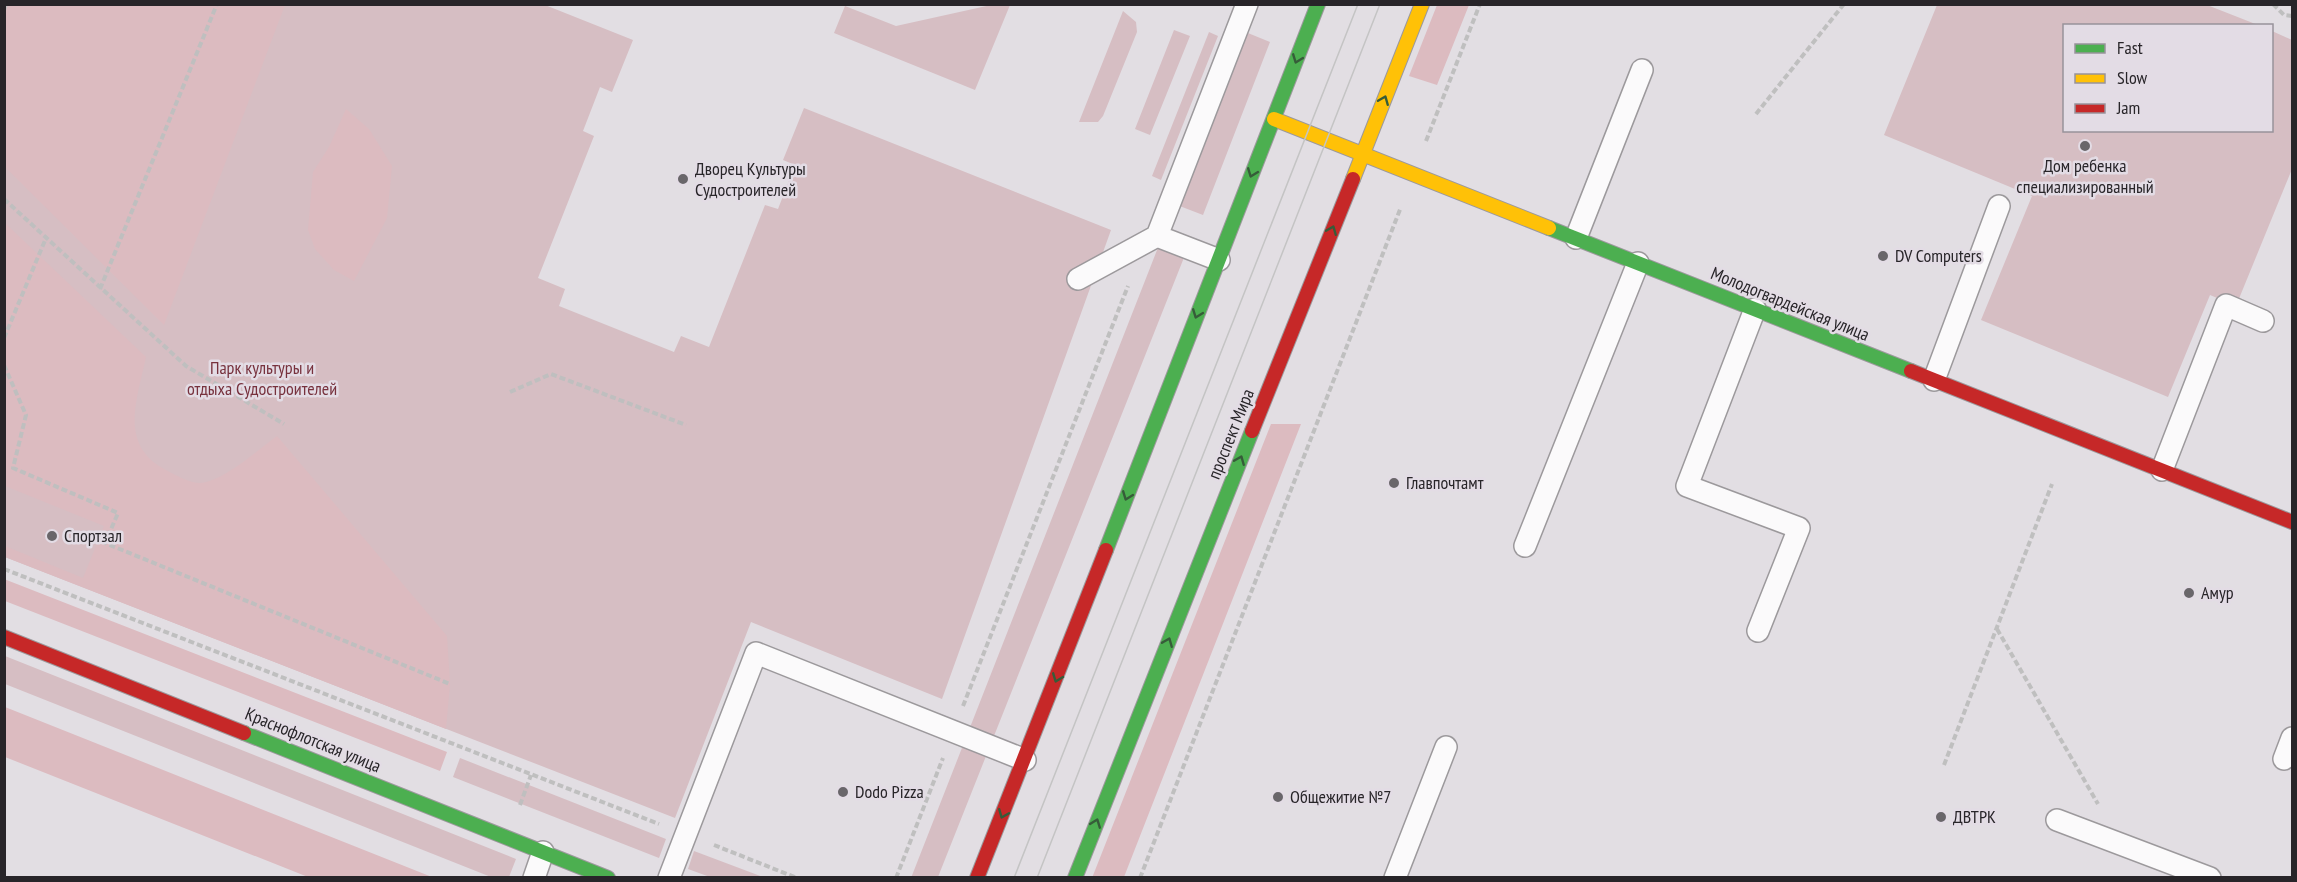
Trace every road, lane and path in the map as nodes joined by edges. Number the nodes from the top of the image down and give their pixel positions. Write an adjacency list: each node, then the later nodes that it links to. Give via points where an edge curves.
1 (6, 4): 9 (path)
2 (217, 4): 25 (path)
3 (1247, 4): 18 (lane)
4 (1318, 4): 13 (main road, one-way to 13)
5 (1422, 4): 14 (main road, проспект Мира, one-way to 5)
6 (1479, 4): 15 (path)
7 (1845, 4): 12 (path)
8 (2273, 4): 10 (path, via 2284,15)
9 (4, 10)
10 (2292, 16)
11 (1642, 69): 20 (lane)
12 (1756, 114)
13 (1274, 119): 14 (main road, Молодогвардейская улица); 21 (main road, one-way to 21)
14 (1363, 154): 15 (main road, Молодогвардейская улица); 59 (main road, проспект Мира, one-way to 14)
15 (1413, 175): 20 (main road, Молодогвардейская улица); 60 (path)
16 (4, 199): 19 (path)
17 (1999, 206): 30 (lane)
18 (1157, 236): 21 (lane); 23 (lane)
19 (46, 238): 25 (path); 28 (path)
20 (1576, 238): 22 (main road, Молодогвардейская улица)
21 (1219, 260): 47 (main road, one-way to 47)
22 (1638, 263): 26 (main road, Молодогвардейская улица); 37 (lane)
23 (1078, 279)
24 (1130, 279): 43 (path)
25 (100, 289): 32 (path, via 186,366)
26 (1755, 309): 30 (main road, Молодогвардейская улица); 40 (lane, via 1687,486 1799,528)
27 (2263, 321): 34 (lane, via 2226,305)
28 (4, 338)
29 (4, 365): 42 (path, via 26,415 13,468 118,513 105,543)
30 (1934, 380): 34 (main road, Молодогвардейская улица)
31 (510, 392): 33 (path, via 551,374)
32 (284, 424)
33 (686, 425)
34 (2162, 470): 36 (main road, Молодогвардейская улица)
35 (2052, 484): 39 (path)
36 (2292, 522)
37 (1525, 546)
38 (4, 569): 50 (path)
39 (1996, 628): 48 (path); 51 (path)
40 (1758, 631)
41 (4, 637): 52 (main road, Краснофлотская улица)
42 (450, 684)
43 (954, 731): 47 (lane); 50 (lane, via 756,653); 57 (path)
44 (2292, 738): 46 (lane)
45 (1446, 747): 61 (lane)
46 (2284, 759)
47 (1025, 760): 58 (main road, one-way to 58)
48 (1944, 765)
49 (2057, 820): 51 (lane)
50 (686, 834): 55 (lane); 56 (path)
51 (2121, 843): 62 (lane)
52 (543, 852): 53 (lane); 54 (main road, Краснофлотская улица)
53 (534, 878)
54 (608, 878)
55 (669, 878)
56 (797, 878)
57 (896, 878)
58 (977, 878)
59 (1075, 878)
60 (1140, 878)
61 (1395, 878)
62 (2210, 878)

